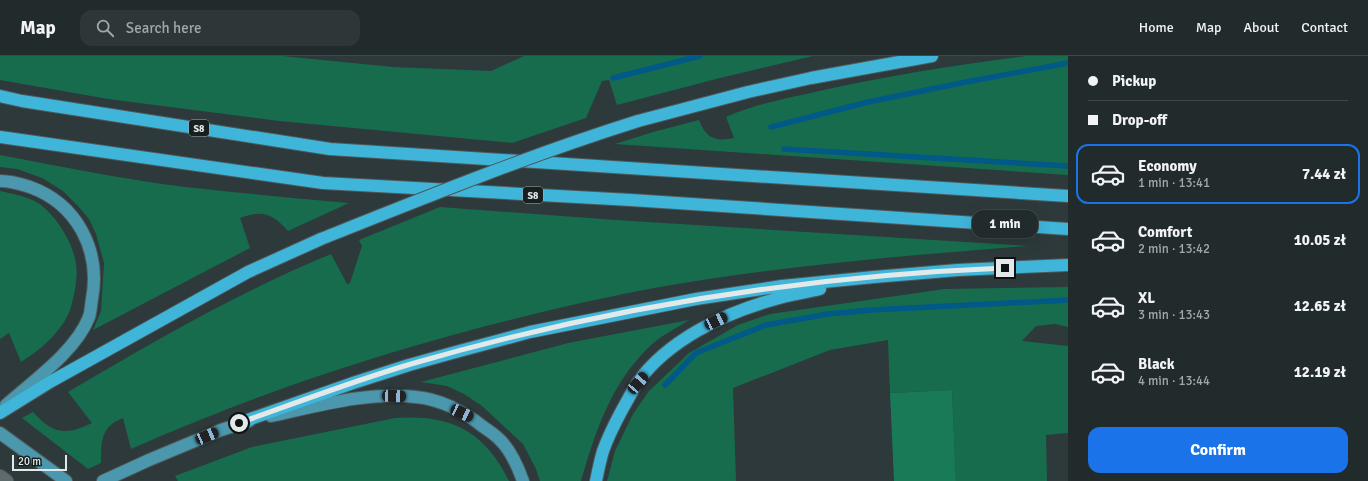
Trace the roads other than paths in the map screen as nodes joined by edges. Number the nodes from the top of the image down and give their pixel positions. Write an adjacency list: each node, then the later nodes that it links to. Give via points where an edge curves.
1 (932, 56): 9 (highway, bridge, via 811,78 638,121 482,175 321,239 248,272)
2 (0, 96): 5 (highway, S8, via 330,149)
3 (0, 137): 6 (highway, S8, via 323,183)
4 (0, 181): 9 (main road, via 24,185 43,192 59,203 72,217 86,237 94,264 95,285 89,316 77,338 68,350)
5 (1068, 196)
6 (1068, 229)
7 (1068, 265): 8 (highway)
8 (874, 277): 10 (highway, via 782,286 696,299 530,332 409,364); 17 (highway, via 772,300 731,314 702,328 672,348 638,383 626,402 603,452)
9 (0, 412)
10 (239, 423): 15 (main road); 16 (main road, via 360,398 417,397 472,417 500,440 518,466)
11 (0, 433): 14 (main road)
12 (0, 476): 13 (main road)
13 (7, 481)
14 (66, 481)
15 (103, 481)
16 (523, 481)
17 (596, 481)

